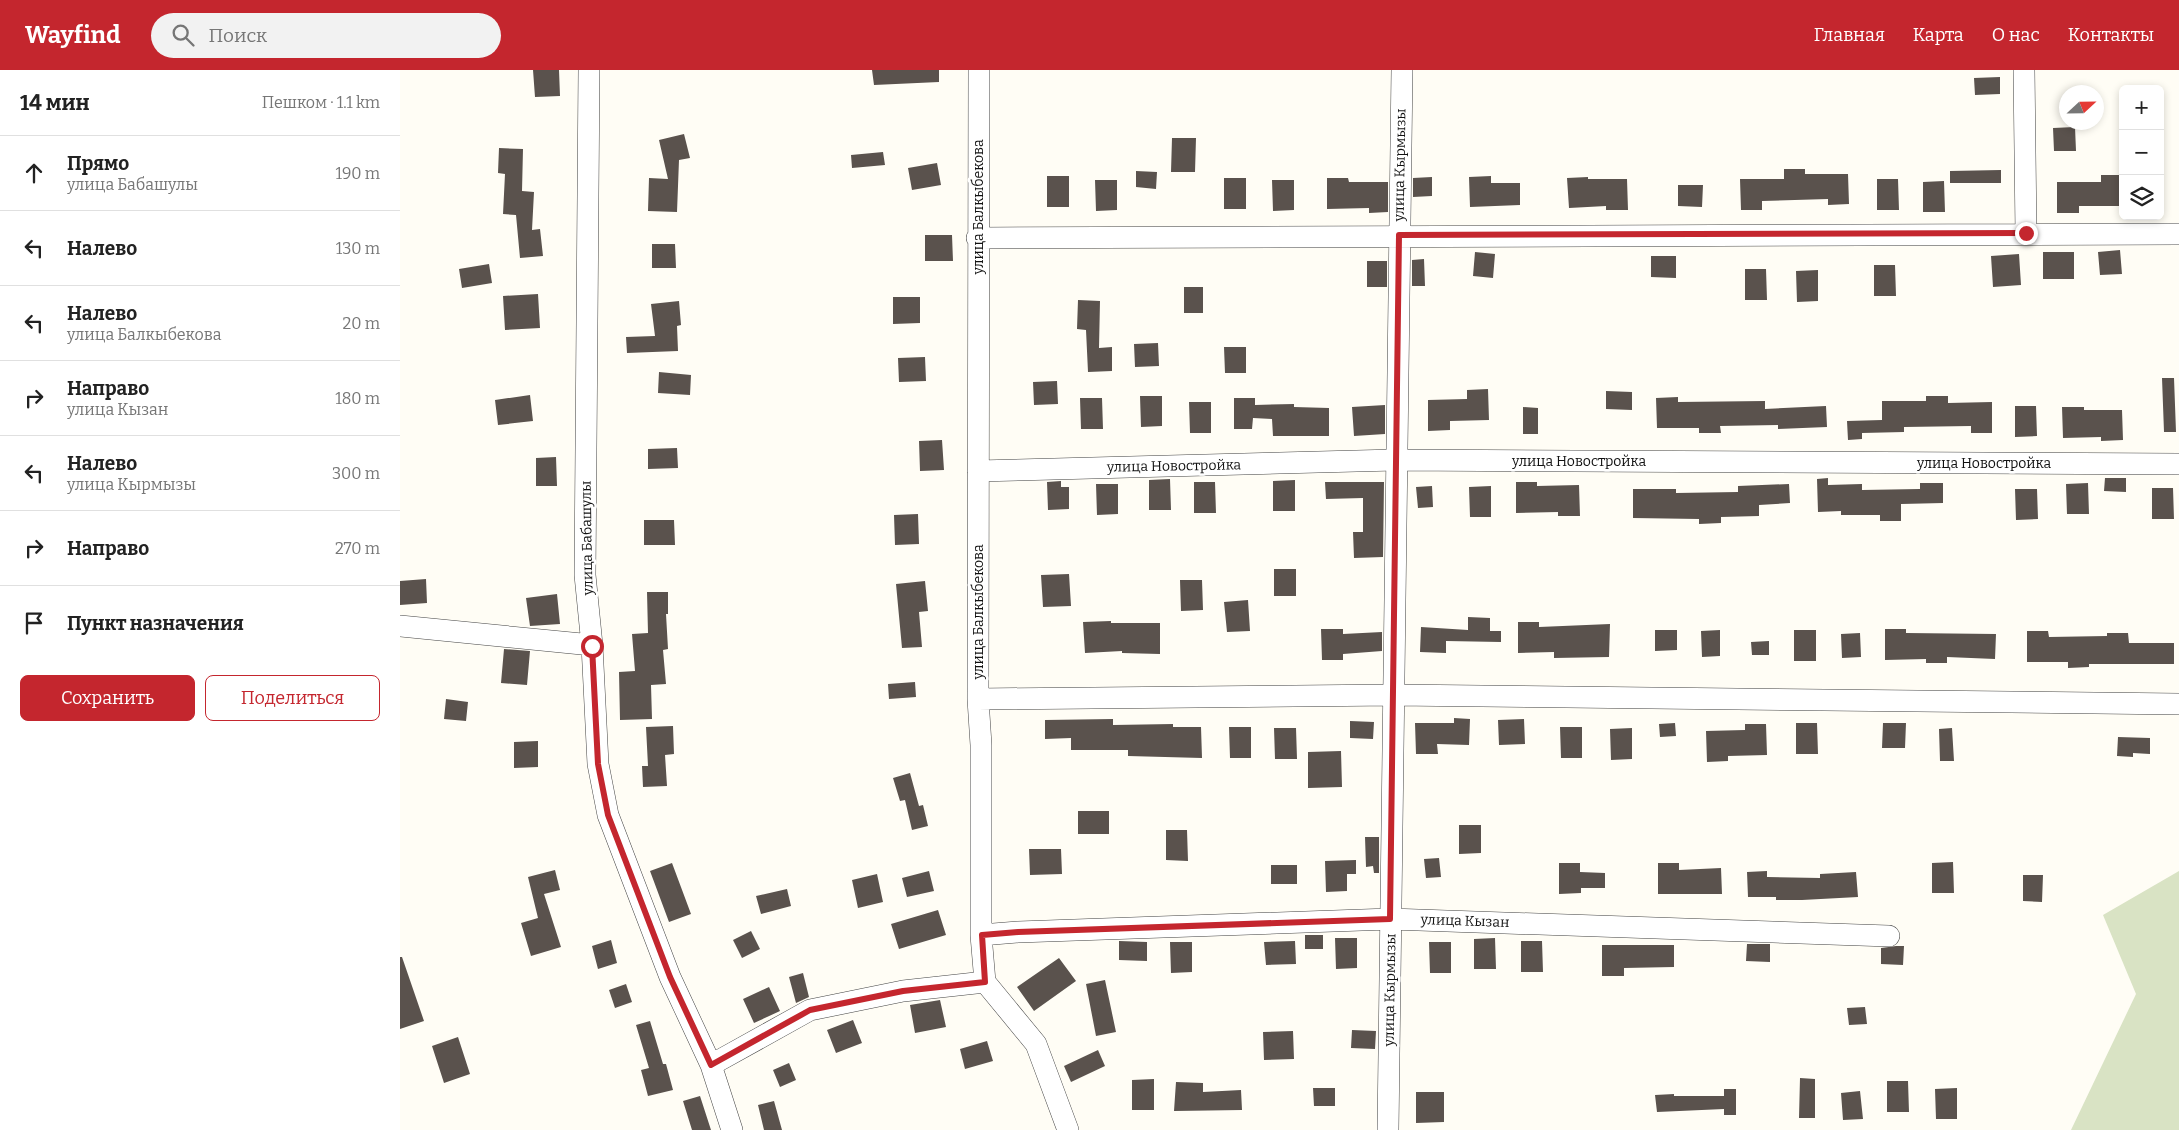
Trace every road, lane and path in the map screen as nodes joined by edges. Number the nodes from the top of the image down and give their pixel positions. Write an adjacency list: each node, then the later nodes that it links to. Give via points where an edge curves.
1 (589, 70): 13 (street, улица Бабашулы, via 585,575)
2 (979, 70): 8 (street, улица Балкыбекова)
3 (1402, 70): 7 (street, улица Кырмызы)
4 (2024, 70): 5 (street)
5 (2026, 233): 6 (street); 7 (street)
6 (2179, 234)
7 (1399, 235): 8 (street); 9 (street, улица Кырмызы)
8 (977, 238): 11 (street, улица Балкыбекова)
9 (1395, 460): 10 (street, улица Новостройка); 11 (street, улица Новостройка); 14 (street, улица Кырмызы)
10 (2179, 464)
11 (978, 470): 15 (street, улица Балкыбекова)
12 (400, 626): 13 (street)
13 (592, 646): 21 (street, улица Бабашулы, via 598,764 608,815 670,977)
14 (1394, 695): 15 (street); 16 (street); 17 (street, улица Кырмызы)
15 (978, 699): 18 (street, улица Балкыбекова)
16 (2179, 704)
17 (1390, 919): 18 (street, улица Кызан); 19 (street, улица Кызан); 24 (street, улица Кырмызы)
18 (982, 935): 20 (street, улица Балкыбекова)
19 (1890, 936)
20 (985, 982): 21 (street, via 903,991 810,1010); 23 (street, via 1036,1044)
21 (711, 1065): 22 (street, улица Бабашулы)
22 (732, 1130)
23 (1068, 1130)
24 (1388, 1130)

